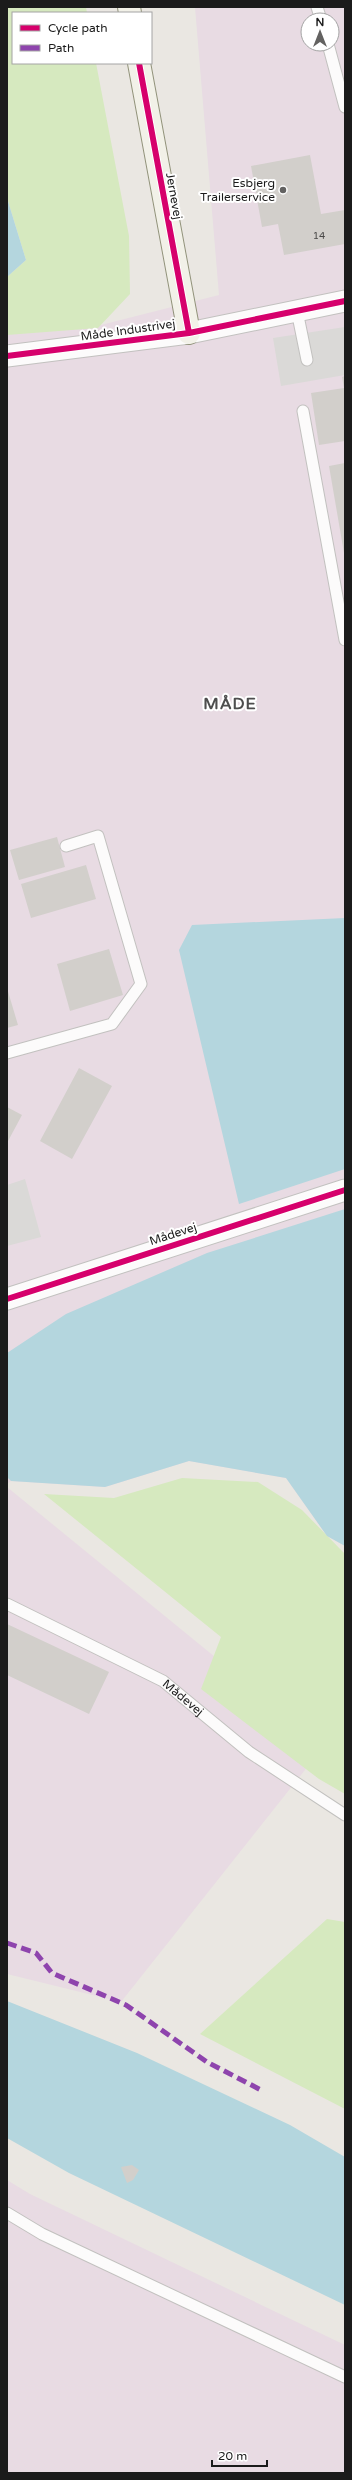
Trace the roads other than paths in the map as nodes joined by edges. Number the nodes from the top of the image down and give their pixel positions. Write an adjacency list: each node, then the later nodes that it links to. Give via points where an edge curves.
1 (330, 52): 3 (lane)
2 (139, 64): 6 (street, Jernevej)
3 (345, 107)
4 (345, 301): 5 (street, Måde Industrivej)
5 (297, 311): 6 (street, Måde Industrivej); 8 (lane)
6 (189, 333): 7 (street, Måde Industrivej)
7 (7, 356)
8 (307, 360)
9 (303, 411): 10 (lane)
10 (345, 640)
11 (66, 846): 12 (lane, via 98,836 141,984 112,1024)
12 (7, 1053)
13 (345, 1190): 14 (street, Mådevej)
14 (7, 1299)
15 (7, 1604): 16 (lane, Mådevej, via 163,1681 249,1752)
16 (345, 1815)
17 (7, 2213): 18 (lane, via 42,2234)
18 (345, 2377)

